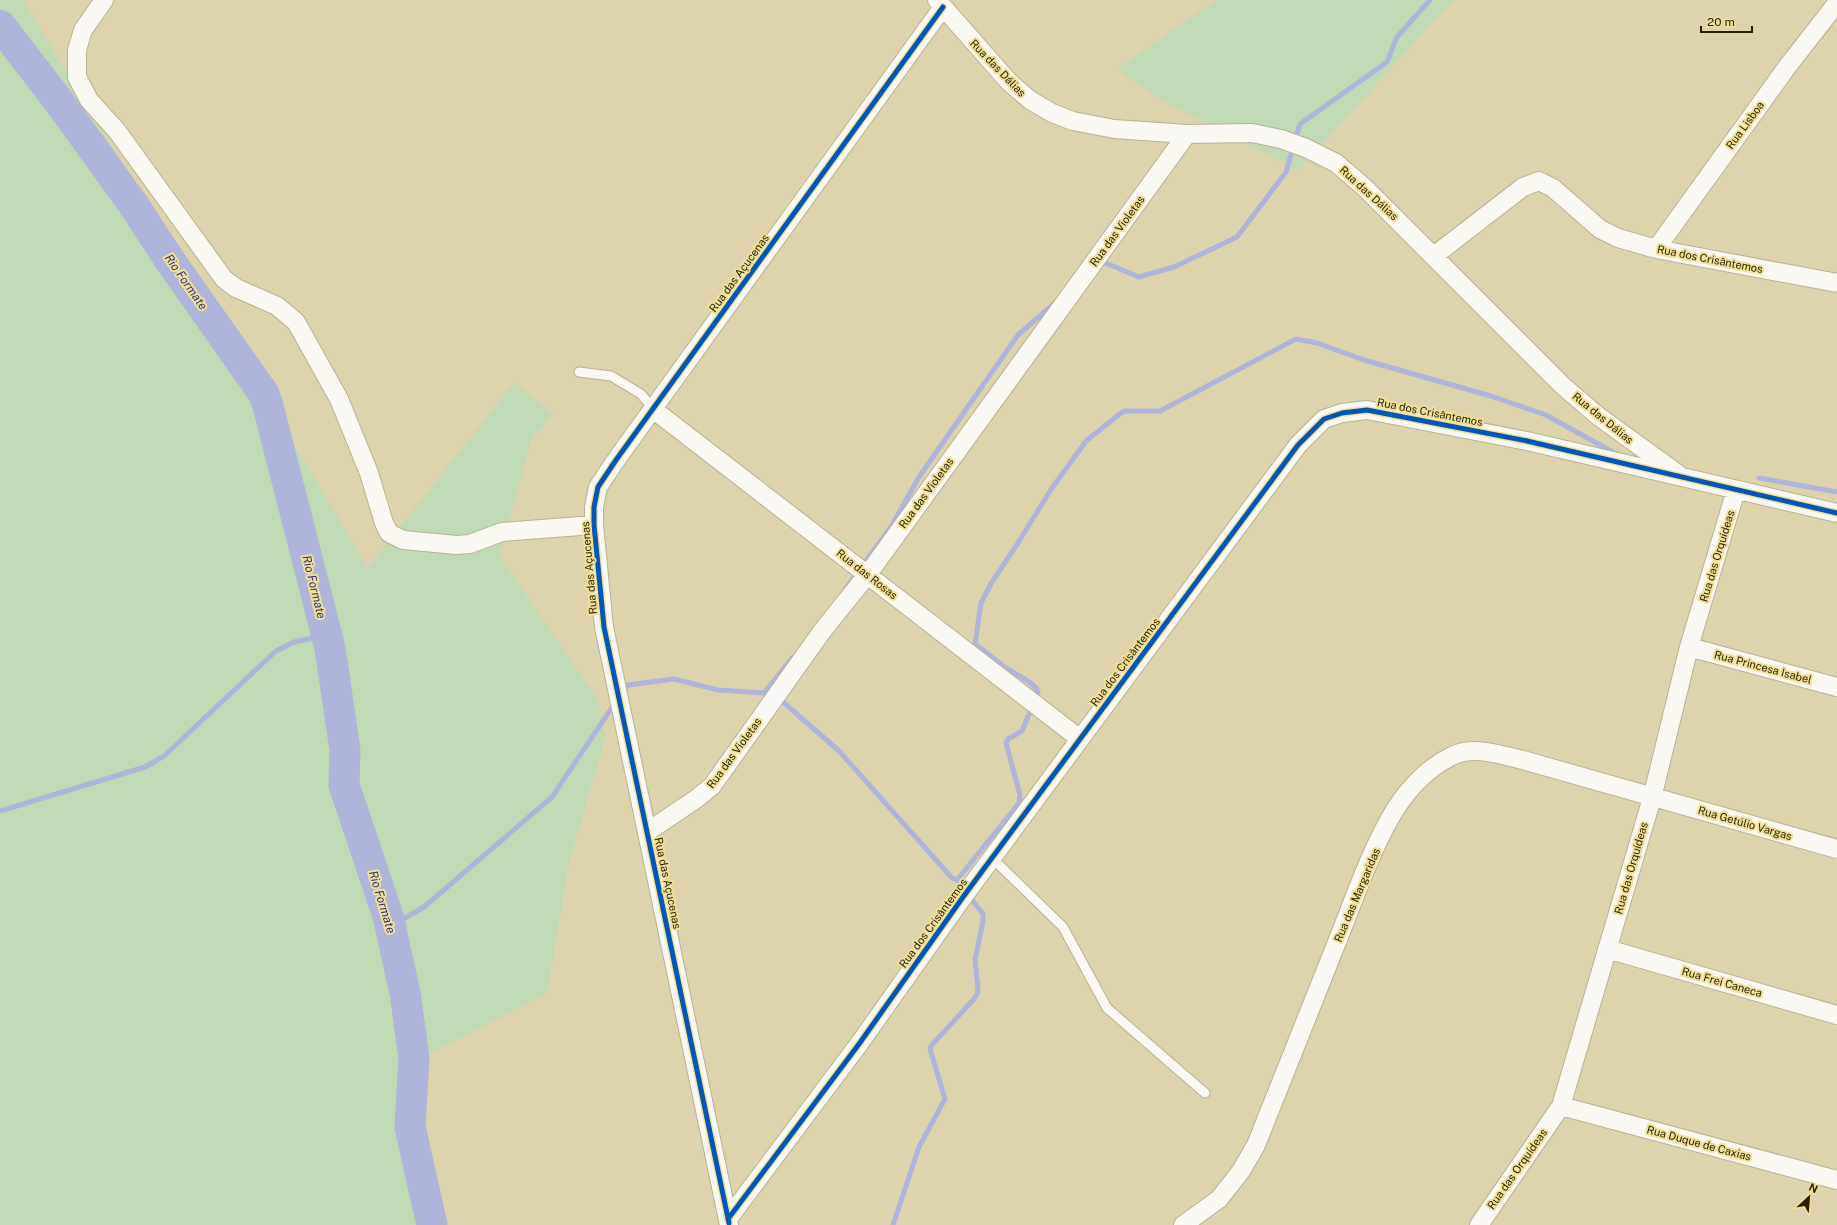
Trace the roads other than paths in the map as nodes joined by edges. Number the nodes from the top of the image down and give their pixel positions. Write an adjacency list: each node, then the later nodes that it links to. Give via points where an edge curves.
1 (104, 0): 13 (street, via 83,30 77,50 77,77 89,100 117,131 224,279 236,288 277,306 296,322 339,399 369,473 389,533 404,540 457,545 470,544 502,532)
2 (940, 3): 4 (street, Rua das Dálias, via 1009,82 1030,100 1052,113 1114,129); 9 (street, Rua das Açucenas)
3 (1837, 3): 5 (street, Rua Lisboa, via 1786,67)
4 (1187, 134): 6 (street, Rua das Dálias, via 1252,133 1306,148 1336,164 1364,186); 14 (street, Rua das Violetas)
5 (1656, 249): 6 (street, Rua dos Crisântemos, via 1618,238 1600,229 1553,188 1539,181 1523,187); 7 (street, Rua dos Crisântemos)
6 (1435, 255): 10 (street, Rua das Dálias, via 1563,386 1598,416)
7 (1837, 283)
8 (579, 372): 9 (lane, via 612,376 641,394)
9 (654, 410): 13 (street, Rua das Açucenas, via 598,487); 14 (street, Rua das Rosas)
10 (1686, 479): 11 (street, Rua dos Crisântemos); 17 (street, Rua dos Crisântemos, via 1527,441 1367,410 1342,413 1324,419 1298,445)
11 (1731, 489): 12 (street, Rua dos Crisântemos); 15 (street, Rua das Orquídeas)
12 (1837, 513)
13 (594, 525): 19 (street, Rua das Açucenas, via 604,627)
14 (868, 574): 17 (street, Rua das Rosas); 19 (street, Rua das Violetas, via 823,630 712,786)
15 (1689, 647): 16 (street, Rua Princesa Isabel); 18 (street, Rua das Orquídeas)
16 (1837, 687)
17 (1080, 739): 21 (street, Rua dos Crisântemos)
18 (1652, 798): 20 (street, Rua Getúlio Vargas); 22 (street, Rua das Orquídeas); 28 (street, Rua das Margaridas, via 1523,760 1490,753 1471,751 1453,755 1431,768 1408,792 1389,819 1256,1145 1219,1199)
19 (647, 832): 27 (street, Rua das Açucenas)
20 (1837, 849)
21 (992, 858): 24 (lane, via 1063,927 1107,1008); 27 (street, Rua dos Crisântemos)
22 (1608, 949): 23 (street, Rua Frei Caneca); 25 (street, Rua das Orquídeas)
23 (1837, 1015)
24 (1205, 1093)
25 (1561, 1106): 26 (street, Rua Duque de Caxias); 29 (street, Rua das Orquídeas)
26 (1837, 1180)
27 (729, 1222)
28 (1183, 1225)
29 (1479, 1225)

